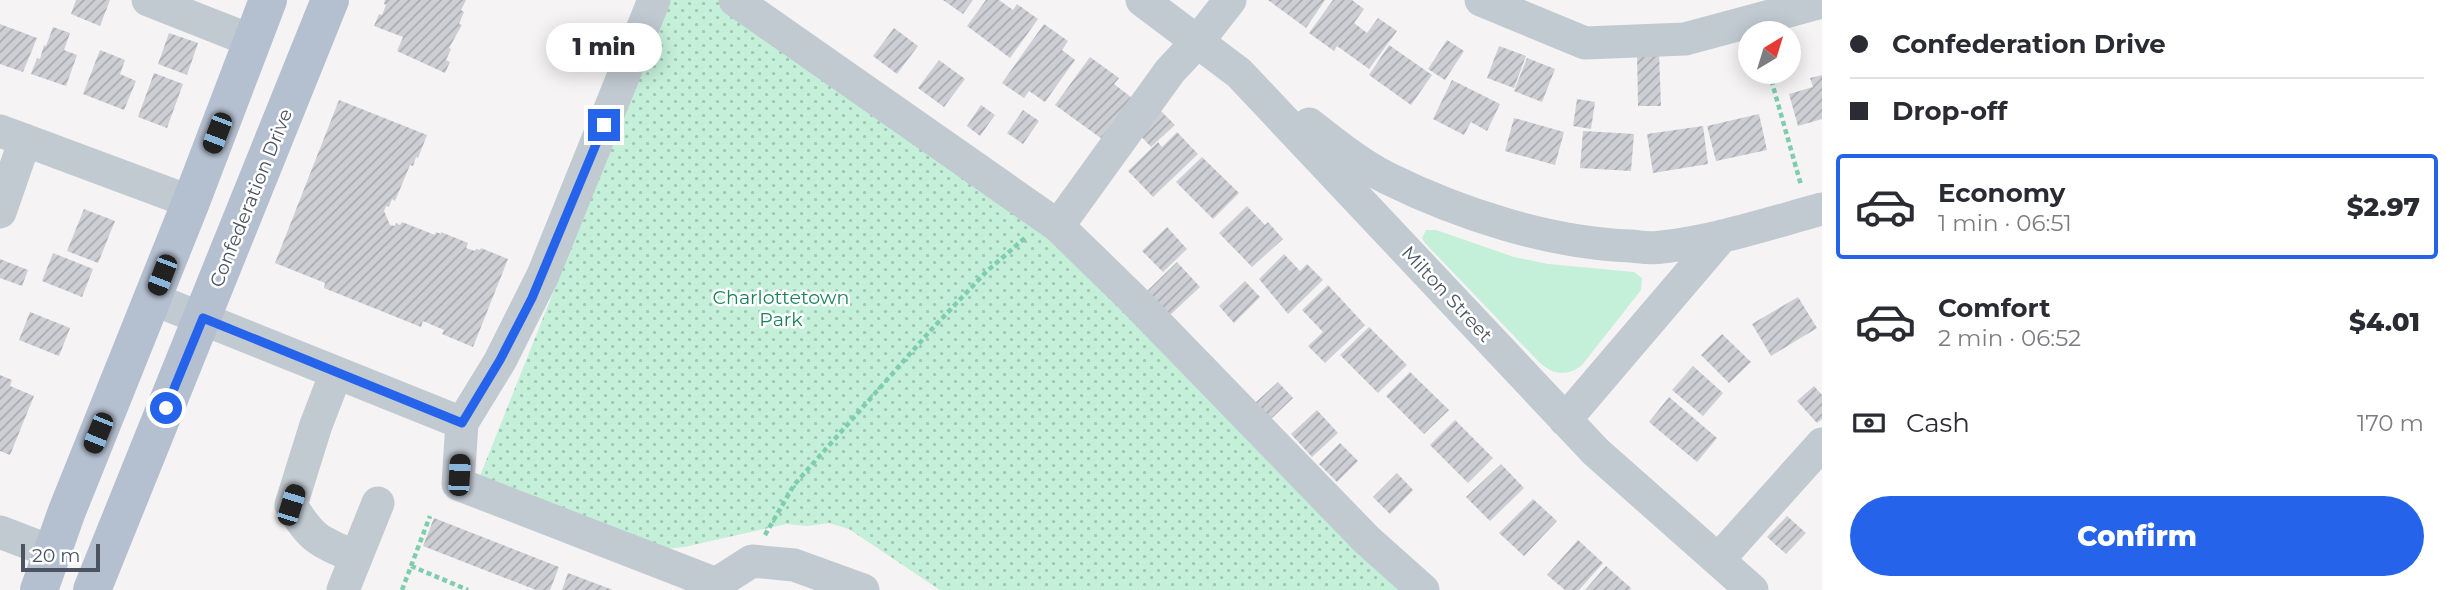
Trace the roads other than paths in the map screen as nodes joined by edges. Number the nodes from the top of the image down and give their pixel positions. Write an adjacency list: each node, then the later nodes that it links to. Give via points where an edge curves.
1 (148, 0): 10 (street)
2 (268, 0): 10 (main road)
3 (330, 0): 20 (main road, Confederation Drive)
4 (654, 0): 23 (street, via 543,275)
5 (735, 0): 17 (street)
6 (1142, 0): 11 (street, Milton Street)
7 (1230, 0): 11 (street)
8 (1481, 0): 9 (street, via 1585,43 1685,39)
9 (1822, 2)
10 (252, 41): 15 (main road)
11 (1198, 41): 12 (street, Milton Street); 17 (street)
12 (1239, 73): 18 (street, via 1386,178 1457,210 1609,246 1661,248); 22 (street, Milton Street)
13 (13, 136): 15 (street); 16 (street)
14 (1812, 198): 18 (street)
15 (191, 202): 19 (main road)
16 (0, 212)
17 (1053, 222): 35 (street, via 1367,540)
18 (1722, 236): 22 (street)
19 (153, 299): 20 (street); 27 (main road)
20 (203, 318): 21 (street); 32 (main road, Confederation Drive)
21 (337, 373): 23 (street); 28 (street, via 291,505 321,543)
22 (1565, 420): 29 (street, Milton Street)
23 (462, 423): 30 (street, via 458,484)
24 (1822, 444): 29 (street)
25 (378, 503): 28 (street)
26 (0, 532): 27 (street)
27 (52, 552): 31 (main road)
28 (356, 557): 33 (street)
29 (1735, 580)
30 (715, 587): 34 (street, via 752,561 794,565)
31 (39, 590)
32 (92, 590)
33 (343, 590)
34 (863, 590)
35 (1423, 590)

